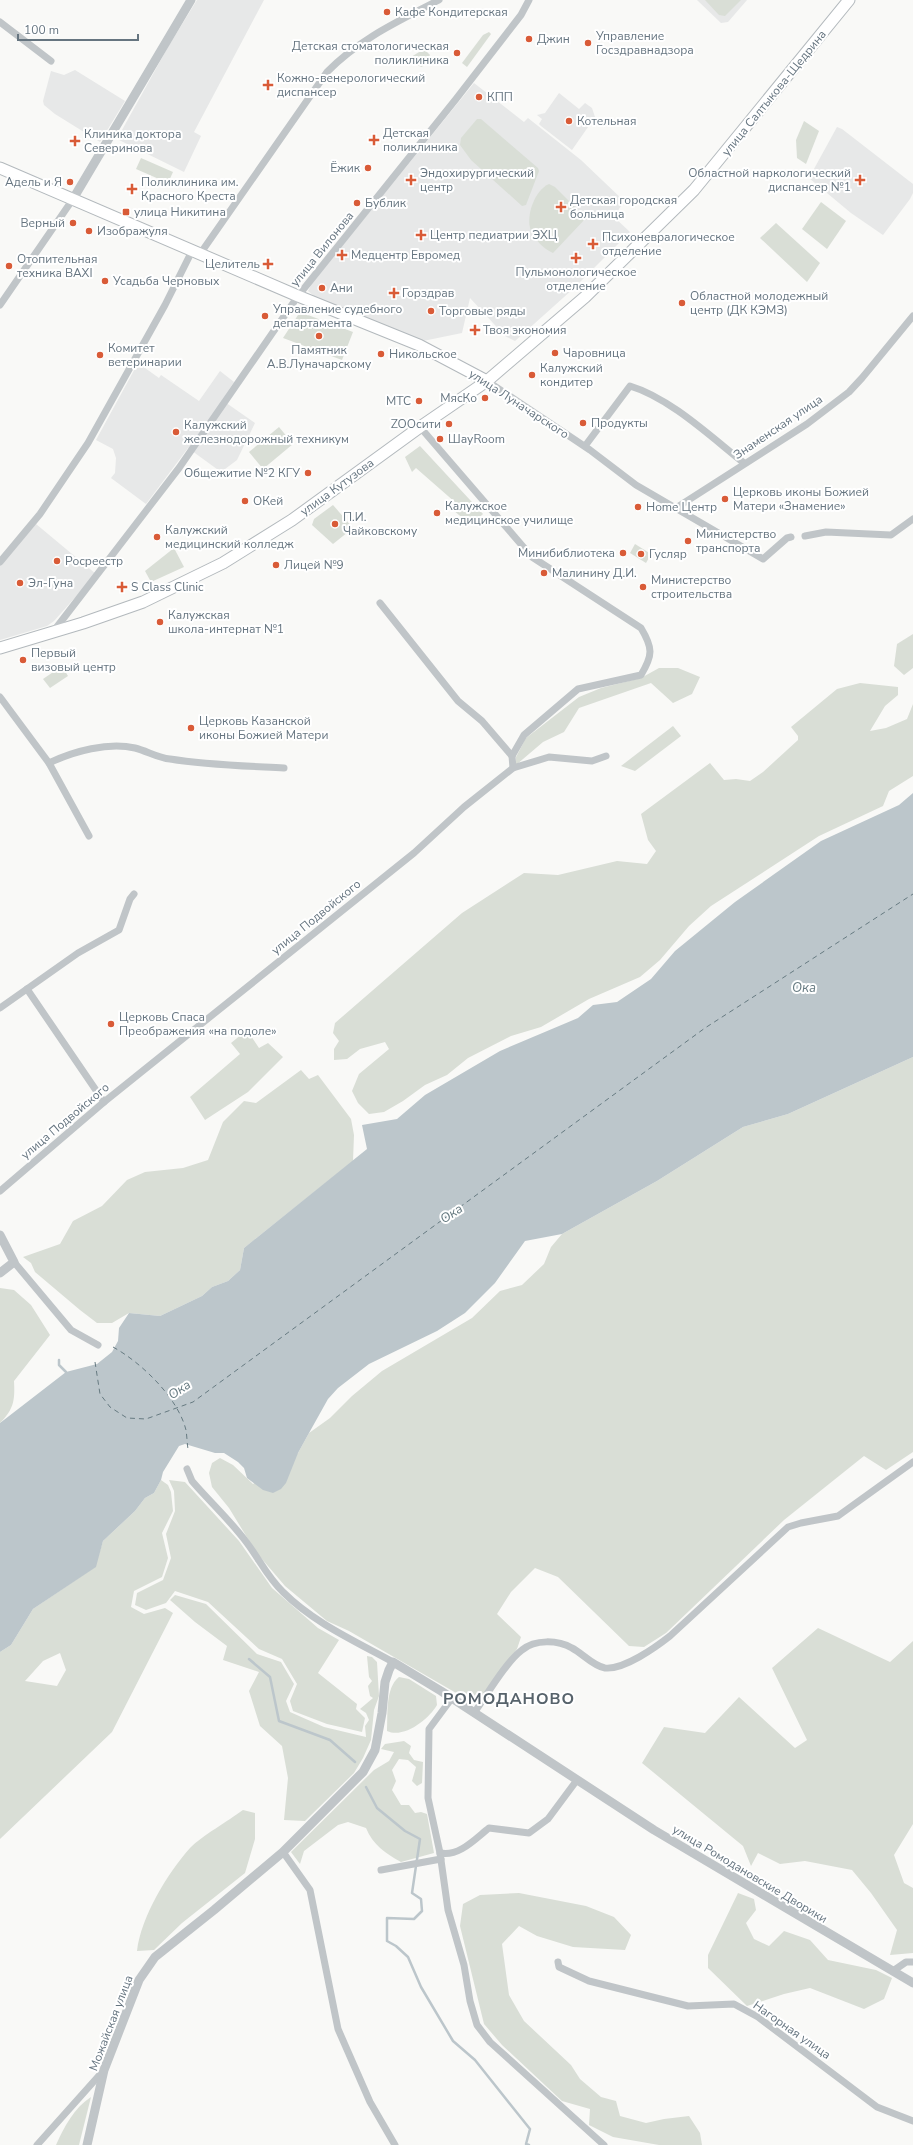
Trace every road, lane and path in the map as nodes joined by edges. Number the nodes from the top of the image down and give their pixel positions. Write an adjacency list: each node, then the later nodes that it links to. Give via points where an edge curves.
1 (191, 0): 8 (street)
2 (439, 0): 9 (street, via 364,40 327,72)
3 (529, 0): 10 (street, улица Вилонова, via 521,15 456,99)
4 (849, 0): 13 (main road, улица Салтыкова-Щедрина, via 694,190 585,297)
5 (0, 22): 6 (street)
6 (52, 61)
7 (0, 168): 8 (main road, улица Луначарского)
8 (72, 199): 9 (main road, улица Луначарского); 11 (street)
9 (196, 252): 10 (main road, улица Луначарского); 21 (street, via 88,443 40,514)
10 (298, 296): 13 (main road, улица Луначарского, via 418,346); 23 (street, улица Вилонова, via 179,468)
11 (0, 305)
12 (913, 316): 16 (street, Знаменская улица, via 849,392 807,424)
13 (487, 381): 14 (main road, улица Кутузова); 15 (street, улица Луначарского)
14 (420, 427): 23 (main road, улица Кутузова, via 292,520 223,563 143,602); 26 (street, via 532,557 641,628 652,653 640,675 578,689 524,736)
15 (584, 446): 16 (street, via 630,386 646,391 681,414); 17 (street, улица Луначарского, via 636,485)
16 (744, 463): 17 (street, Знаменская улица)
17 (676, 508): 20 (street, улица Луначарского, via 763,559)
18 (913, 519): 19 (street, via 891,535 826,532)
19 (805, 536)
20 (791, 537)
21 (0, 562)
22 (380, 603): 26 (street, via 458,701 482,721)
23 (52, 633): 24 (main road, улица Кутузова)
24 (0, 648)
25 (0, 697): 28 (street)
26 (512, 756): 30 (street)
27 (606, 756): 30 (street, via 592,761 549,757)
28 (49, 763): 29 (street, via 105,746 119,746 135,748 169,759); 31 (street)
29 (284, 768)
30 (513, 768): 35 (street, улица Подвойского, via 464,807 414,853)
31 (89, 836)
32 (134, 894): 33 (street, via 119,930 78,953)
33 (26, 989): 34 (street); 35 (street)
34 (0, 1008)
35 (104, 1102): 36 (street, улица Подвойского)
36 (0, 1191)
37 (0, 1235): 38 (street)
38 (14, 1262): 39 (street); 40 (street, via 71,1330)
39 (0, 1273)
40 (98, 1345)
41 (913, 1462): 45 (street, via 838,1516 788,1528 651,1651 628,1662 605,1668 571,1647 550,1642 534,1643 522,1650)
42 (187, 1469): 43 (street, via 192,1481 246,1542 282,1592 328,1627)
43 (393, 1662): 44 (street, улица Ромодановские Дворики); 47 (street, Можайская улица, via 386,1682 372,1758 363,1772)
44 (452, 1698): 45 (street, улица Ромодановские Дворики); 48 (street, via 429,1729 428,1798)
45 (474, 1712): 46 (street, улица Ромодановские Дворики)
46 (577, 1780): 48 (street, via 548,1819 529,1833 489,1828 455,1853); 52 (street, улица Ромодановские Дворики, via 729,1876)
47 (282, 1852): 54 (street, Можайская улица, via 154,1957 139,1980); 58 (street, via 310,1890 338,2029 370,2102)
48 (441, 1856): 49 (street); 59 (street, via 448,1910 464,1965 477,2025 490,2042)
49 (381, 1870)
50 (558, 1962): 55 (street, Нагорная улица, via 559,1967 589,1981 688,2006 734,2004 758,2017 877,2107)
51 (913, 1962): 52 (street, via 906,1962)
52 (893, 1971): 53 (street, улица Ромодановские Дворики)
53 (913, 1983)
54 (104, 2070): 56 (street); 57 (street, Можайская улица)
55 (913, 2121)
56 (37, 2145)
57 (87, 2145)
58 (395, 2145)
59 (604, 2145)

